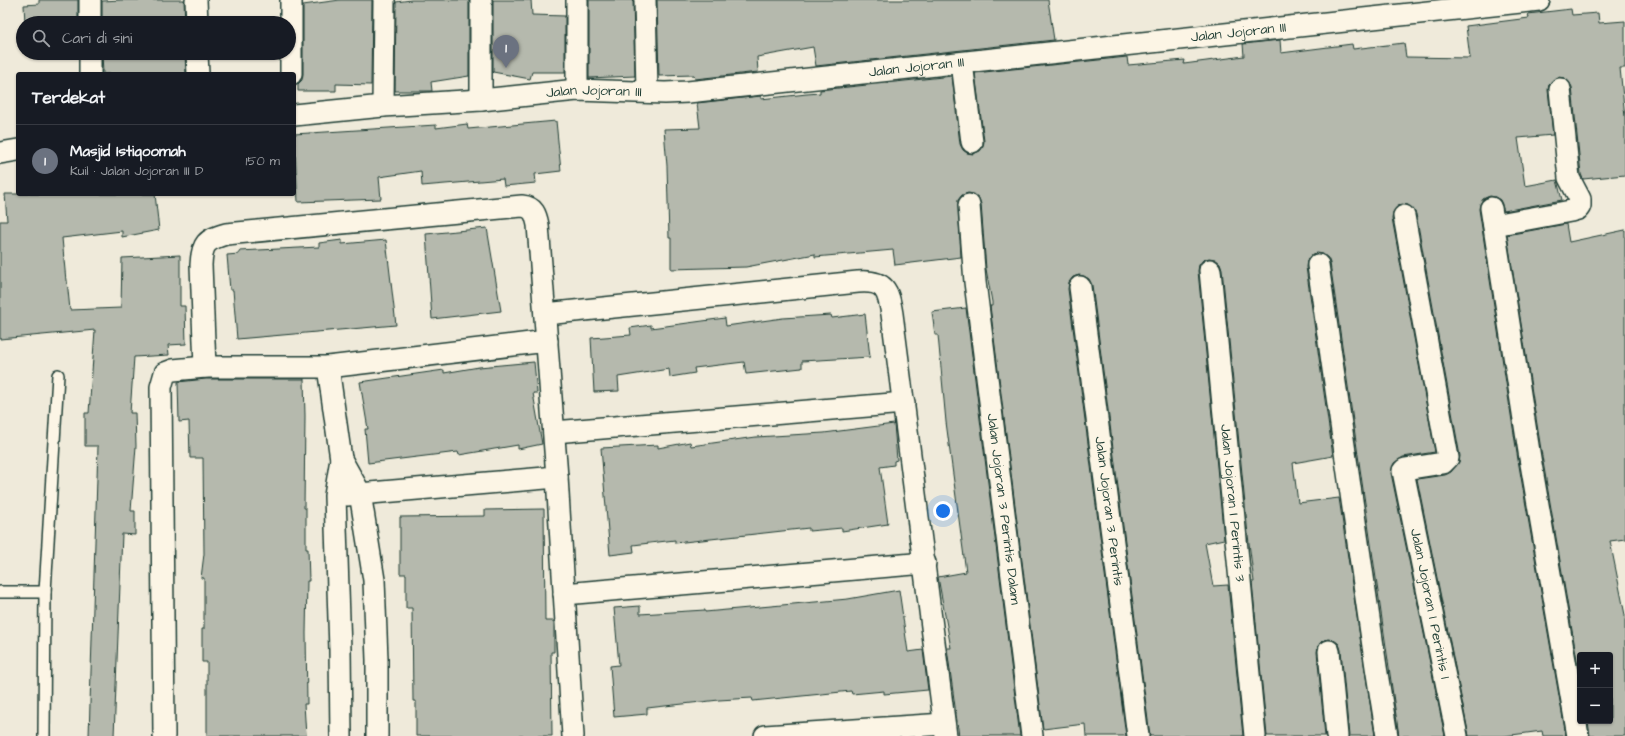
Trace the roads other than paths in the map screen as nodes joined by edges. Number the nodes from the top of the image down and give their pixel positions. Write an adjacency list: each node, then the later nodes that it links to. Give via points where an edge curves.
1 (90, 0): 9 (street)
2 (196, 0): 10 (street)
3 (291, 0): 11 (street)
4 (384, 0): 23 (street)
5 (481, 0): 22 (street)
6 (577, 0): 20 (street)
7 (645, 0): 21 (street)
8 (1532, 0): 15 (street, Jalan Jojoran III)
9 (90, 16)
10 (197, 16)
11 (291, 16)
12 (90, 60): 16 (street)
13 (197, 60): 17 (street)
14 (292, 60): 18 (street)
15 (962, 63): 21 (street, Jalan Jojoran III, via 688,92); 25 (street)
16 (90, 72)
17 (198, 72)
18 (292, 72)
19 (1560, 89): 62 (street, via 1569,178 1580,199 1580,206 1571,211 1493,217 1530,458)
20 (577, 90): 21 (street, Jalan Jojoran III); 22 (street, Jalan Jojoran III)
21 (647, 92)
22 (481, 100): 23 (street, Jalan Jojoran III)
23 (383, 106): 24 (street, Jalan Jojoran III)
24 (296, 115)
25 (972, 142)
26 (16, 150): 27 (street)
27 (0, 153)
28 (969, 205): 56 (street, Jalan Jojoran 3 Perintis Dalam, via 975,282)
29 (1404, 216): 61 (street, Jalan Jojoran I Perintis I, via 1448,458 1443,463 1405,468 1403,473)
30 (1318, 265): 60 (street)
31 (1210, 270): 58 (street, Jalan Jojoran I Perintis 3)
32 (1080, 287): 57 (street, Jalan Jojoran 3 Perintis)
33 (545, 314): 34 (street); 36 (street, via 537,216 528,207 226,234 208,241 202,251); 38 (street, via 873,282 887,290 890,298)
34 (547, 341): 35 (street); 39 (street)
35 (328, 367): 36 (street); 40 (street)
36 (205, 368): 51 (street, via 167,372 161,381)
37 (58, 375): 46 (lane)
38 (904, 403): 39 (street); 44 (street)
39 (554, 432): 41 (street)
40 (341, 458): 42 (street); 43 (street)
41 (557, 477): 42 (street); 47 (street)
42 (360, 493): 43 (street); 53 (street, via 374,580)
43 (335, 496): 52 (street)
44 (924, 563): 47 (street); 49 (street)
45 (0, 592): 46 (lane)
46 (45, 592): 50 (lane)
47 (564, 594): 54 (street)
48 (1329, 651): 59 (street)
49 (945, 730): 55 (street)
50 (44, 736)
51 (164, 736)
52 (341, 736)
53 (378, 736)
54 (573, 736)
55 (765, 736)
56 (1032, 736)
57 (1138, 736)
58 (1255, 736)
59 (1337, 736)
60 (1387, 736)
61 (1457, 736)
62 (1578, 736)

